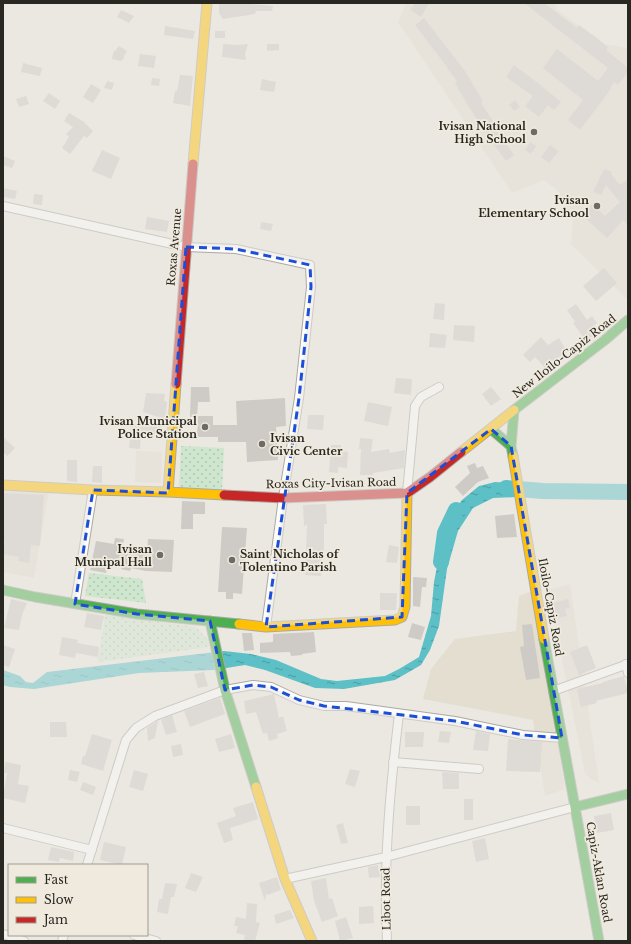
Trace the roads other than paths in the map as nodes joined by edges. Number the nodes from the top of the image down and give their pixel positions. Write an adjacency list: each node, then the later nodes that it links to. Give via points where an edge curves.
1 (207, 3): 3 (main road, Roxas Avenue)
2 (3, 206): 3 (street)
3 (186, 247): 11 (main road, Roxas Avenue); 13 (street, via 236,249 310,265 311,287 299,398)
4 (628, 320): 6 (main road, New Iloilo-Capiz Road)
5 (439, 387): 12 (street, via 422,397 415,406)
6 (514, 410): 7 (main road, Roxas City-Ivisan Road); 8 (main road, Iloilo-Capiz Road)
7 (491, 429): 8 (main road); 12 (main road, Roxas City-Ivisan Road)
8 (511, 446): 21 (main road, Iloilo-Capiz Road)
9 (3, 485): 10 (main road, Roxas City-Ivisan Road)
10 (93, 490): 11 (main road, Roxas City-Ivisan Road); 15 (street)
11 (168, 492): 13 (main road, Roxas City-Ivisan Road)
12 (407, 493): 13 (main road, Roxas City-Ivisan Road); 17 (main road, via 405,607 402,617 395,620)
13 (283, 498): 17 (street)
14 (3, 590): 15 (main road)
15 (75, 604): 16 (main road, via 137,614)
16 (210, 621): 17 (main road); 20 (main road)
17 (266, 627)
18 (627, 664): 19 (street); 21 (street)
19 (628, 673)
20 (225, 690): 22 (street, via 253,685 271,687 299,700 324,706 346,706); 30 (street, via 155,716 136,728 126,740); 33 (main road)
21 (553, 691): 23 (main road, Iloilo-Capiz Road)
22 (399, 714): 23 (street, via 455,721 523,735); 24 (street, Libot Road)
23 (562, 738): 27 (main road, Iloilo-Capiz Road)
24 (393, 762): 25 (street); 31 (street, Libot Road)
25 (479, 769)
26 (628, 794): 27 (main road)
27 (575, 807): 31 (street); 40 (main road, Capiz-Aklan Road)
28 (4, 828): 29 (street); 30 (street)
29 (3, 837)
30 (92, 850): 32 (street)
31 (386, 857): 33 (street); 39 (street, Libot Road)
32 (87, 864)
33 (285, 879): 38 (main road)
34 (9, 936): 36 (street)
35 (138, 936): 37 (street)
36 (24, 941)
37 (156, 941)
38 (312, 941)
39 (387, 941)
40 (599, 941)

